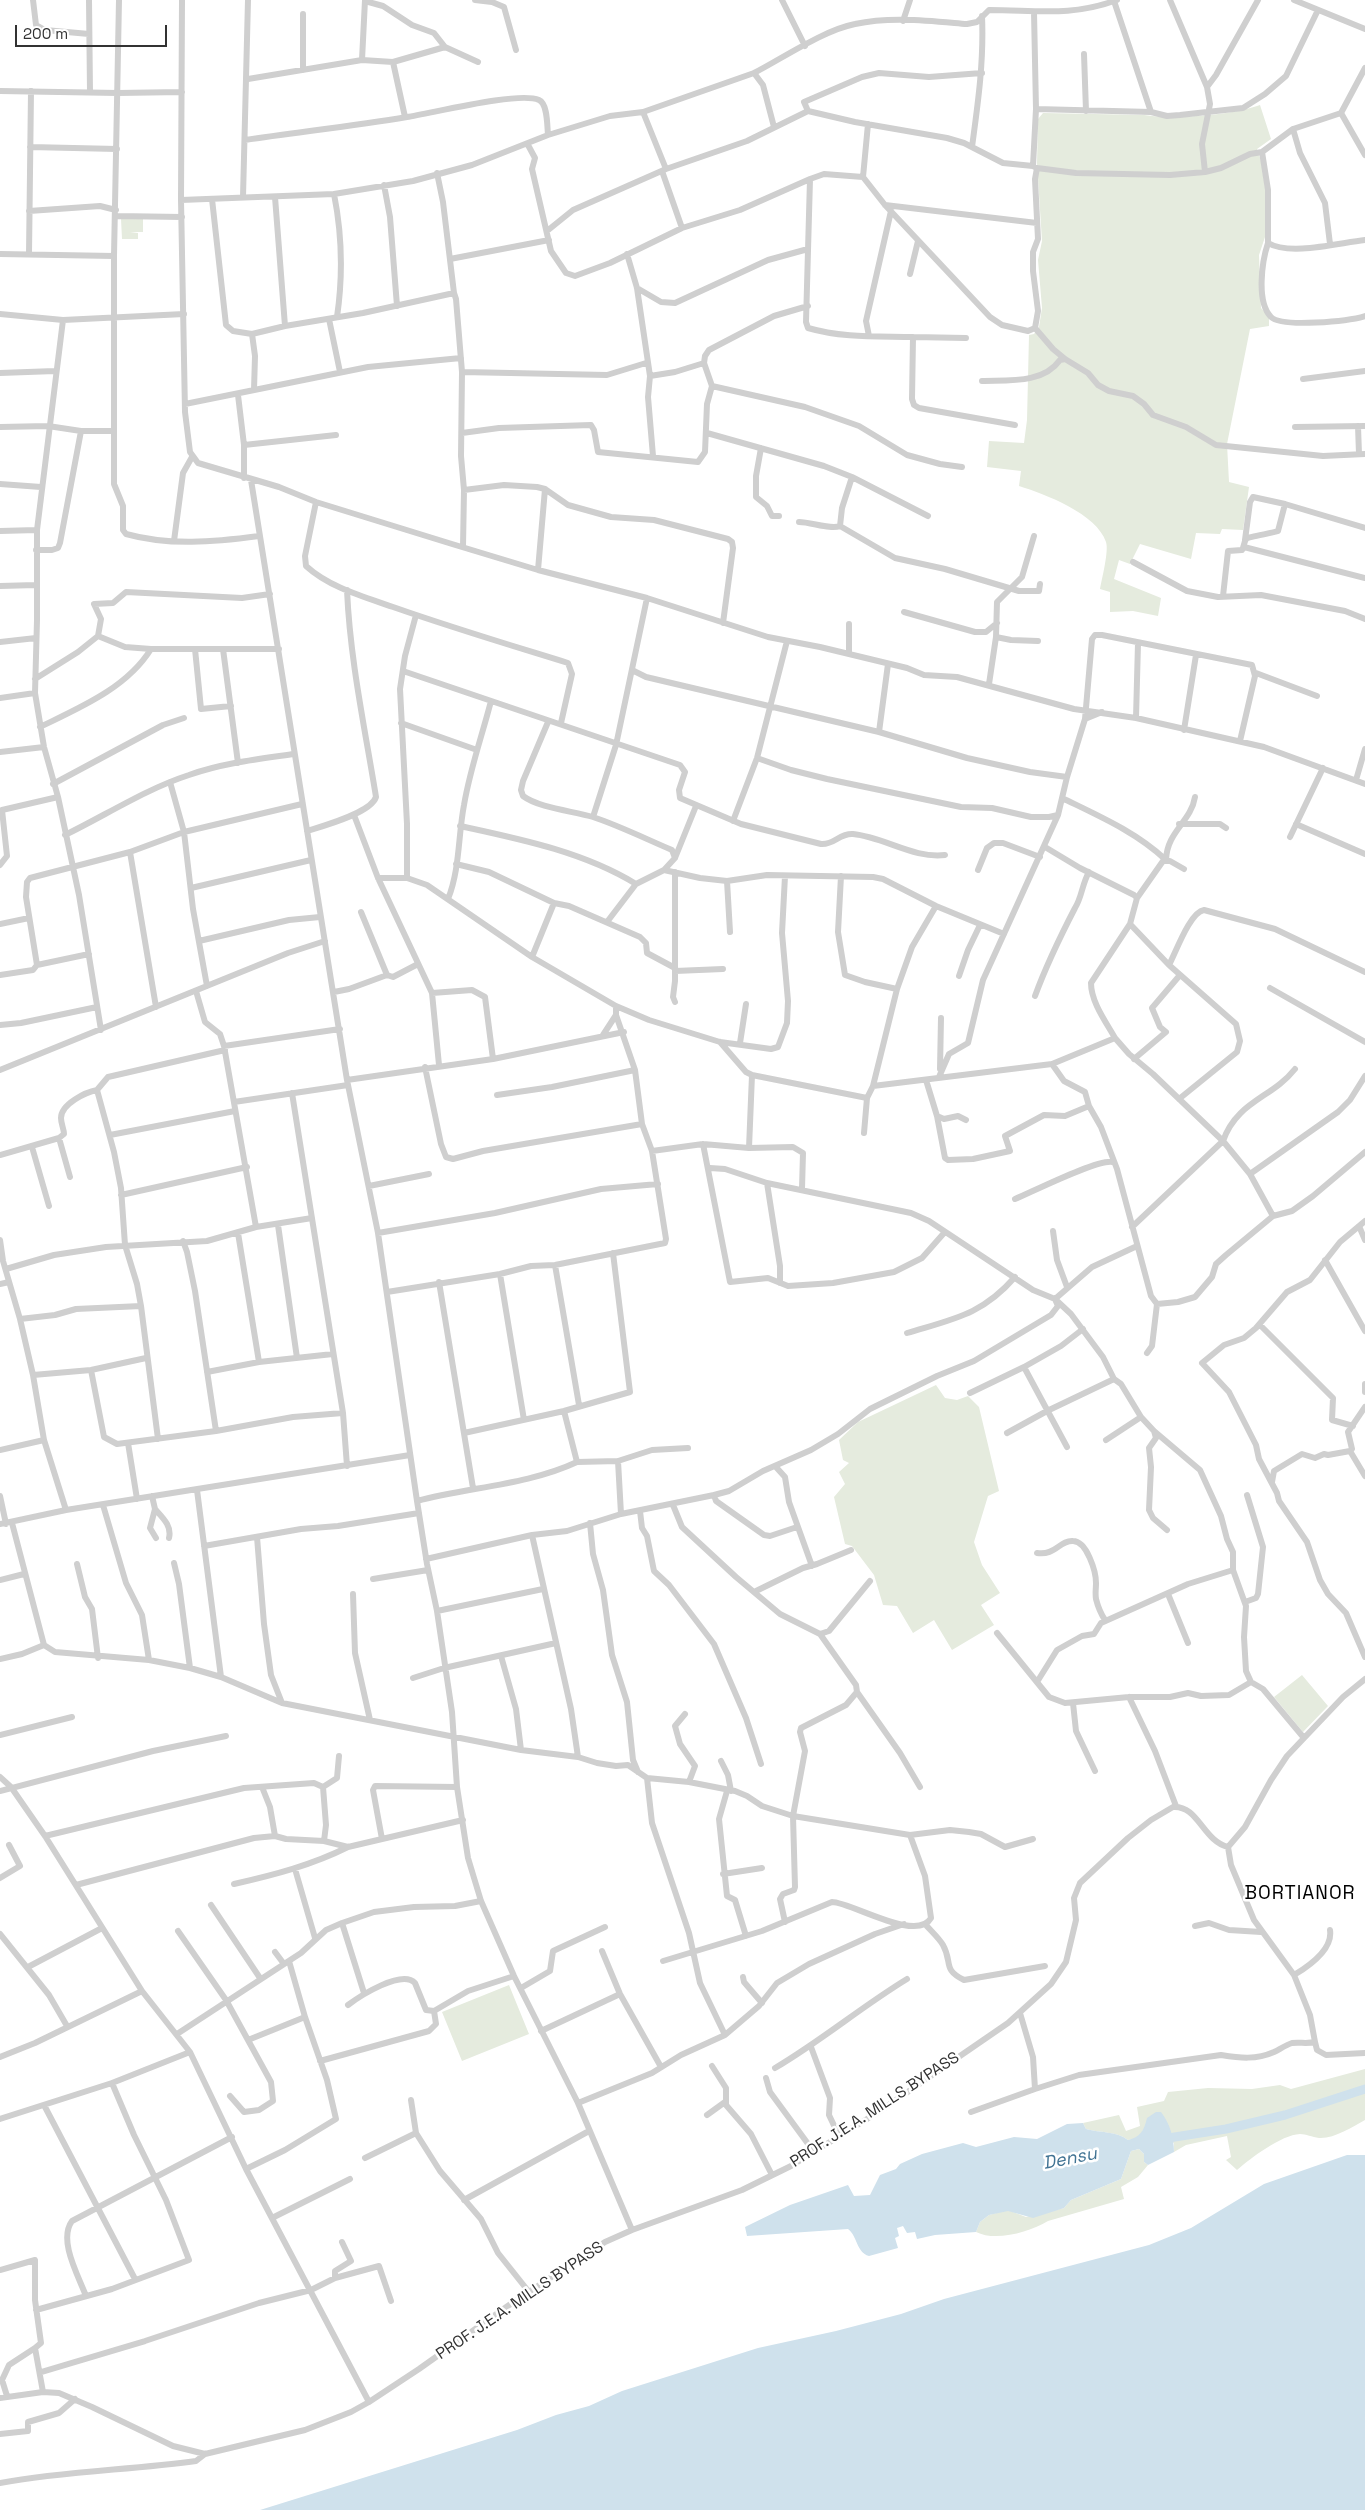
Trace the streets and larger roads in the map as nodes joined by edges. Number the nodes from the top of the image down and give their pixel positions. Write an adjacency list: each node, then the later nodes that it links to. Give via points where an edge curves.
1 (33, 0): 20 (street, via 36,25 45,30)
2 (89, 0): 20 (street)
3 (119, 0): 38 (street)
4 (182, 0): 37 (street)
5 (248, 0): 32 (street)
6 (475, 0): 23 (street, via 504,7)
7 (782, 0): 21 (street)
8 (910, 0): 18 (street)
9 (1170, 0): 33 (street)
10 (1258, 0): 33 (street)
11 (1294, 0): 14 (street)
12 (365, 1): 22 (street, via 383,6 412,25 434,33); 25 (street)
13 (1116, 1): 15 (street, via 1070,12); 44 (street)
14 (1318, 10): 19 (street); 42 (street, via 1286,76 1242,108)
15 (1034, 12): 17 (street, via 989,10); 39 (street)
16 (304, 14): 29 (street)
17 (982, 16): 18 (street, via 977,22 967,24); 31 (street)
18 (903, 21): 21 (street, via 854,24)
19 (1365, 29)
20 (89, 34): 36 (street)
21 (806, 46): 30 (street)
22 (445, 47): 26 (street); 27 (street)
23 (516, 50)
24 (1084, 54): 40 (street)
25 (362, 60): 26 (street); 29 (street)
26 (393, 62): 46 (street)
27 (478, 62)
28 (1365, 68): 45 (street)
29 (303, 70): 32 (street)
30 (754, 73): 43 (street); 48 (street, via 763,85)
31 (982, 73): 41 (street, via 929,77 871,74 804,102); 54 (street)
32 (248, 79): 51 (street)
33 (1207, 86): 42 (street)
34 (0, 91): 35 (street)
35 (31, 91): 36 (street); 53 (street)
36 (90, 92): 38 (street)
37 (182, 92): 38 (street); 69 (street)
38 (118, 94): 55 (street)
39 (1036, 109): 40 (street); 58 (street)
40 (1086, 110): 44 (street)
41 (808, 111): 47 (street); 48 (street)
42 (1208, 111): 44 (street, via 1167,116); 60 (street, via 1202,144)
43 (643, 112): 50 (street, via 610,116); 59 (street)
44 (1151, 112)
45 (1342, 112): 49 (street); 57 (street)
46 (405, 117): 50 (street, via 499,100 540,100 544,106); 51 (street)
47 (868, 124): 54 (street, via 933,134); 62 (street)
48 (774, 127): 59 (street, via 747,141)
49 (1293, 129): 56 (street); 82 (street, via 1300,153 1325,203)
50 (548, 135): 52 (street)
51 (245, 140): 66 (street)
52 (528, 145): 61 (street); 77 (street, via 535,158 532,169)
53 (30, 147): 55 (street); 71 (street)
54 (972, 147): 58 (street, via 1003,163)
55 (117, 149): 73 (street)
56 (1262, 152): 60 (street); 81 (street, via 1268,190)
57 (1365, 155)
58 (1035, 167): 60 (street, via 1085,173 1170,175); 75 (street)
59 (664, 170): 76 (street); 77 (street, via 573,210)
60 (1206, 172)
61 (438, 173): 64 (street); 88 (street)
62 (863, 177): 63 (street, via 824,174); 70 (street)
63 (810, 179): 76 (street, via 740,210); 83 (street)
64 (384, 185): 65 (street); 92 (street, via 390,217)
65 (334, 194): 67 (street); 97 (street, via 341,247)
66 (243, 196): 67 (street); 68 (street)
67 (275, 196): 101 (street)
68 (212, 199): 69 (street); 103 (street, via 226,324 234,331)
69 (181, 200): 74 (street)
70 (885, 205): 72 (street); 75 (street)
71 (29, 211): 73 (street, via 100,206); 85 (street)
72 (891, 211): 80 (street); 104 (street, via 866,321)
73 (116, 213): 74 (street); 87 (street)
74 (182, 217): 95 (street)
75 (1037, 223): 102 (street, via 1038,239 1034,252 1038,311)
76 (682, 228): 86 (street)
77 (547, 231): 78 (street)
78 (549, 240): 86 (street, via 551,251 570,276); 88 (street)
79 (1365, 240): 82 (street)
80 (918, 241): 89 (street); 102 (street, via 994,320 1028,332)
81 (1268, 243): 82 (street, via 1278,248 1298,249); 96 (street, via 1261,268 1264,307 1271,317 1278,321 1326,322)
82 (1330, 244)
83 (808, 249): 90 (street, via 768,260 675,303 661,302); 93 (street)
84 (0, 254): 85 (street)
85 (30, 254): 87 (street)
86 (627, 254): 90 (street)
87 (114, 256): 98 (street)
88 (450, 259): 91 (street)
89 (910, 274)
90 (637, 288): 109 (street)
91 (454, 293): 92 (street); 107 (street)
92 (397, 306): 97 (street)
93 (808, 306): 104 (street, via 808,328); 110 (street, via 774,316 709,350)
94 (0, 314): 100 (street)
95 (184, 314): 98 (street); 122 (street)
96 (1365, 316)
97 (337, 317): 99 (street)
98 (113, 318): 100 (street); 130 (street)
99 (329, 319): 101 (street); 113 (street)
100 (63, 320): 111 (street)
101 (285, 326): 103 (street)
102 (1035, 328): 108 (street)
103 (252, 334): 120 (street)
104 (869, 336): 105 (street)
105 (913, 337): 106 (street); 123 (street, via 914,405)
106 (966, 338)
107 (461, 358): 113 (street); 114 (street)
108 (1065, 359): 118 (street, via 1036,377); 136 (street, via 1078,365 1103,388 1133,396 1153,415 1186,427 1216,445 1323,456)
109 (646, 363): 114 (street, via 608,375); 116 (street)
110 (704, 363): 116 (street); 119 (street)
111 (55, 371): 115 (street); 124 (street)
112 (1365, 371): 117 (street)
113 (340, 372): 120 (street)
114 (462, 372): 131 (street)
115 (0, 373)
116 (650, 376): 137 (street, via 648,397)
117 (1303, 379)
118 (982, 381)
119 (712, 386): 132 (street, via 707,404); 139 (street, via 805,407 859,426 907,455)
120 (254, 390): 121 (street)
121 (238, 395): 122 (street); 134 (street)
122 (185, 404): 138 (street)
123 (1015, 425)
124 (48, 426): 127 (street); 129 (street); 143 (street)
125 (1358, 426): 126 (street); 128 (street); 136 (street)
126 (1365, 426)
127 (0, 427)
128 (1294, 427)
129 (81, 431): 130 (street); 160 (street, via 60,543 52,550)
130 (114, 431): 157 (street, via 114,484 124,512 124,532)
131 (462, 433): 137 (street, via 499,428 591,425 598,452); 145 (street)
132 (707, 433): 135 (street); 137 (street, via 705,452 698,462)
133 (336, 435): 134 (street)
134 (244, 445): 141 (street)
135 (761, 448): 140 (street); 148 (street, via 756,497 767,506 770,514)
136 (1362, 454)
137 (653, 456)
138 (192, 457): 141 (street, via 206,468); 157 (street, via 183,473)
139 (962, 467)
140 (852, 477): 149 (street); 151 (street)
141 (247, 479): 146 (street, via 279,487); 155 (street)
142 (0, 484): 143 (street)
143 (41, 486): 153 (street)
144 (545, 488): 145 (street, via 504,485); 162 (street); 175 (street, via 568,505 611,517 654,520 732,542)
145 (464, 490): 159 (street)
146 (316, 502): 159 (street); 168 (street, via 305,556 306,566)
147 (1285, 504): 152 (street); 158 (street, via 1278,531 1249,537); 158 (street, via 1253,497)
148 (779, 516)
149 (928, 516)
150 (799, 522): 151 (street, via 832,528)
151 (840, 526): 167 (street, via 895,558 945,568)
152 (1365, 528)
153 (37, 530): 154 (street); 160 (street)
154 (0, 531)
155 (259, 536): 157 (street); 169 (street)
156 (1034, 536): 167 (street, via 1022,577)
157 (174, 542)
158 (1244, 544): 163 (street); 170 (street, via 1242,550 1228,551)
159 (463, 547): 162 (street)
160 (36, 550): 165 (street)
161 (1133, 562): 170 (street, via 1187,591)
162 (538, 570): 171 (street)
163 (1365, 578)
164 (1040, 584): 167 (street, via 1036,593)
165 (36, 585): 166 (street); 180 (street)
166 (0, 586)
167 (1011, 588): 176 (street, via 997,602)
168 (347, 590): 173 (street); 235 (street, via 348,618 376,797 374,802)
169 (270, 594): 178 (street, via 242,598 126,592 113,603 94,604 100,619); 188 (street)
170 (1223, 596): 174 (street, via 1261,595 1345,611)
171 (647, 598): 175 (street); 192 (street)
172 (904, 612): 176 (street, via 975,632 986,632)
173 (416, 615): 193 (street); 210 (street, via 568,663 572,674)
174 (1365, 619)
175 (723, 623): 183 (street)
176 (997, 623): 179 (street)
177 (849, 624): 189 (street)
178 (98, 636): 185 (street, via 125,647); 195 (street)
179 (996, 637): 181 (street); 196 (street)
180 (36, 638): 182 (street); 195 (street)
181 (1038, 641)
182 (0, 642)
183 (787, 642): 189 (street); 202 (street)
184 (1138, 642): 190 (street); 203 (street, via 1095,635 1092,639); 206 (street)
185 (151, 649): 186 (street); 211 (street, via 134,670 100,696)
186 (195, 649): 187 (street); 201 (street, via 201,709)
187 (223, 649): 188 (street); 201 (street)
188 (279, 649): 220 (street)
189 (849, 654): 191 (street)
190 (1196, 654): 194 (street, via 1252,665); 212 (street)
191 (888, 664): 196 (street, via 928,676 957,677); 213 (street)
192 (632, 670): 202 (street, via 646,677); 215 (street)
193 (403, 671): 200 (street); 209 (street)
194 (1256, 673): 198 (street); 214 (street)
195 (36, 679): 197 (street)
196 (989, 684): 203 (street)
197 (35, 693): 199 (street); 211 (street)
198 (1317, 696)
199 (0, 698)
200 (491, 701): 208 (street); 218 (street)
201 (231, 706): 222 (street)
202 (771, 708): 213 (street); 221 (street)
203 (1086, 710): 204 (street); 207 (street)
204 (1102, 712): 206 (street); 207 (street)
205 (184, 718): 227 (street, via 163,725)
206 (1136, 718): 212 (street)
207 (1085, 720): 224 (street)
208 (548, 722): 210 (street); 237 (street, via 523,781 523,796)
209 (401, 723): 218 (street); 266 (street)
210 (561, 723): 215 (street)
211 (40, 727): 216 (street)
212 (1184, 730): 214 (street)
213 (879, 732): 224 (street, via 967,758)
214 (1240, 741): 223 (street)
215 (616, 745): 233 (street, via 684,767 678,794); 237 (street)
216 (44, 747): 219 (street); 227 (street)
217 (1365, 749): 225 (street)
218 (477, 750): 241 (street)
219 (0, 752)
220 (294, 754): 222 (street); 232 (street)
221 (757, 758): 236 (street, via 827,779 961,806 992,808 1030,817); 238 (street)
222 (238, 763): 226 (street)
223 (1324, 768): 225 (street); 240 (street)
224 (1067, 777): 231 (street)
225 (1356, 780): 228 (street)
226 (170, 782): 244 (street); 245 (street)
227 (53, 784): 229 (street)
228 (1365, 784)
229 (58, 797): 234 (street); 245 (street)
230 (1195, 797): 239 (street, via 1191,812)
231 (1062, 798): 236 (street); 254 (street, via 1134,835)
232 (302, 804): 243 (street); 244 (street)
233 (696, 806): 238 (street); 252 (street)
234 (1, 810): 255 (street, via 7,856)
235 (354, 815): 243 (street); 265 (street)
236 (1058, 815): 247 (street)
237 (593, 817): 252 (street, via 672,850)
238 (733, 821): 250 (street, via 813,842 829,844 842,835 856,834 931,857)
239 (1179, 824): 242 (street, via 1220,824); 254 (street, via 1168,843)
240 (1296, 824): 246 (street); 249 (street)
241 (460, 826): 256 (street); 268 (street, via 531,841 615,871)
242 (1226, 828)
243 (307, 831): 253 (street)
244 (184, 832): 248 (street); 269 (street)
245 (66, 835): 257 (street)
246 (1290, 836)
247 (1045, 847): 251 (street); 262 (street)
248 (130, 852): 257 (street); 308 (street)
249 (1365, 854)
250 (945, 855)
251 (1040, 857): 260 (street, via 1003,843 994,843 987,848); 282 (street)
252 (675, 858): 259 (street)
253 (311, 860): 269 (street); 275 (street)
254 (1166, 860): 258 (street); 271 (street)
255 (0, 864)
256 (456, 864): 270 (street); 272 (street, via 489,872)
257 (74, 867): 276 (street, via 30,878 26,897); 285 (street)
258 (1184, 869)
259 (664, 870): 261 (street); 268 (street)
260 (978, 870)
261 (675, 872): 267 (street); 290 (street)
262 (1089, 872): 271 (street); 303 (street)
263 (785, 876): 264 (street); 267 (street); 319 (street, via 782,933 787,1023 776,1048)
264 (841, 876): 273 (street, via 883,879); 299 (street, via 838,932 845,975)
265 (378, 878): 266 (street); 287 (street)
266 (407, 878): 270 (street)
267 (727, 880): 281 (street)
268 (636, 884): 277 (street)
269 (191, 888): 283 (street)
270 (448, 898): 286 (street)
271 (1137, 898): 279 (street)
272 (554, 903): 277 (street); 286 (street)
273 (936, 906): 280 (street); 299 (street, via 912,947)
274 (361, 912): 295 (street)
275 (320, 917): 283 (street, via 289,920); 284 (street)
276 (29, 918): 278 (street); 288 (street)
277 (607, 922): 290 (street, via 640,937 646,943 647,953)
278 (0, 924)
279 (1130, 924): 289 (street); 316 (street, via 1091,983 1098,1007)
280 (980, 925): 282 (street); 296 (street)
281 (730, 932)
282 (1004, 934): 331 (street, via 983,980 968,1043 949,1054)
283 (198, 942): 297 (street)
284 (325, 942): 297 (street, via 288,953); 301 (street)
285 (89, 954): 288 (street); 307 (street)
286 (532, 957): 306 (street)
287 (418, 964): 295 (street, via 393,976); 302 (street)
288 (37, 965): 294 (street, via 33,970)
289 (1169, 965): 292 (street, via 1190,922 1196,913 1204,910 1275,929); 293 (street)
290 (675, 969): 291 (street); 304 (street)
291 (723, 969)
292 (1365, 972)
293 (1180, 974): 322 (street, via 1152,1008 1160,1027 1166,1032); 339 (street, via 1236,1024 1240,1041 1237,1052)
294 (0, 975)
295 (387, 975): 301 (street)
296 (959, 976)
297 (208, 986): 300 (street)
298 (1270, 988): 318 (street)
299 (897, 989): 334 (street)
300 (196, 991): 308 (street); 320 (street, via 204,1022 220,1034)
301 (334, 992): 312 (street)
302 (432, 993): 321 (street, via 472,990 485,997); 324 (street)
303 (1035, 996)
304 (675, 1002)
305 (746, 1004): 319 (street)
306 (616, 1006): 309 (street); 317 (street)
307 (97, 1007): 311 (street); 313 (street)
308 (156, 1007): 313 (street)
309 (616, 1015): 314 (street); 315 (street)
310 (940, 1018): 331 (street, via 942,1050)
311 (0, 1025)
312 (340, 1029): 320 (street); 333 (street)
313 (101, 1030): 327 (street)
314 (624, 1032): 315 (street); 328 (street)
315 (603, 1035): 321 (street)
316 (1115, 1038): 322 (street); 323 (street)
317 (720, 1042): 319 (street); 329 (street)
318 (1365, 1042)
319 (740, 1043)
320 (225, 1048): 335 (street, via 108,1076); 340 (street)
321 (493, 1059): 324 (street)
322 (1134, 1059): 339 (street)
323 (1052, 1064): 331 (street); 341 (street, via 1064,1082 1085,1092)
324 (439, 1065): 325 (street)
325 (425, 1067): 333 (street); 345 (street, via 441,1144 446,1157 453,1159)
326 (1295, 1069): 349 (street, via 1284,1082 1239,1113 1228,1126)
327 (0, 1070)
328 (635, 1070): 337 (street); 345 (street)
329 (752, 1075): 338 (street); 352 (street)
330 (1365, 1076): 360 (street, via 1338,1112)
331 (939, 1077): 332 (street)
332 (926, 1080): 334 (street); 343 (street)
333 (348, 1082): 336 (street); 364 (street)
334 (873, 1086): 338 (street)
335 (97, 1090): 347 (street); 348 (street, via 86,1092 65,1109 61,1118 64,1134)
336 (292, 1093): 340 (street); 370 (street)
337 (497, 1095)
338 (868, 1098): 346 (street)
339 (1179, 1099): 349 (street)
340 (234, 1102): 342 (street)
341 (1089, 1106): 343 (street, via 1064,1116 1044,1115 1030,1120 1005,1136 1010,1151 973,1159 945,1158); 356 (street, via 1107,1139)
342 (235, 1111): 347 (street); 357 (street)
343 (937, 1116): 344 (street, via 944,1119 958,1116)
344 (966, 1120)
345 (642, 1124): 353 (street)
346 (864, 1133)
347 (110, 1135): 366 (street)
348 (59, 1138): 351 (street); 361 (street)
349 (1223, 1140): 360 (street); 375 (street)
350 (703, 1144): 352 (street); 353 (street); 358 (street)
351 (32, 1147): 355 (street); 368 (street)
352 (749, 1148): 365 (street, via 799,1149 803,1153)
353 (652, 1151): 363 (street)
354 (1365, 1152): 369 (street, via 1313,1196 1292,1210)
355 (0, 1155)
356 (1113, 1162): 367 (street, via 1093,1166); 375 (street)
357 (247, 1167): 366 (street); 374 (street)
358 (710, 1168): 362 (street, via 726,1168); 393 (street, via 730,1282 768,1278)
359 (429, 1174): 364 (street)
360 (1250, 1174): 369 (street)
361 (70, 1177)
362 (767, 1183): 365 (street); 393 (street)
363 (658, 1184): 377 (street, via 601,1189 495,1213); 385 (street, via 664,1243)
364 (368, 1186): 377 (street)
365 (802, 1189): 378 (street, via 911,1213)
366 (121, 1196): 383 (street)
367 (1015, 1199)
368 (48, 1206)
369 (1273, 1216): 398 (street, via 1216,1264 1212,1277 1195,1297)
370 (312, 1218): 372 (street); 406 (street)
371 (1365, 1221): 373 (street)
372 (278, 1225): 374 (street); 408 (street)
373 (1359, 1226): 381 (street); 386 (street)
374 (256, 1227): 379 (street)
375 (1132, 1227): 384 (street)
376 (1053, 1231): 395 (street, via 1057,1260)
377 (378, 1233): 396 (street)
378 (944, 1233): 390 (street); 393 (street, via 922,1258 894,1272 833,1283 788,1286)
379 (238, 1234): 382 (street, via 207,1241); 409 (street)
380 (0, 1240): 388 (street)
381 (1365, 1240)
382 (182, 1241): 383 (street); 412 (street, via 192,1273)
383 (125, 1245): 388 (street, via 54,1255); 399 (street)
384 (1137, 1246): 395 (street, via 1092,1267); 398 (street, via 1151,1296)
385 (613, 1253): 387 (street); 418 (street, via 630,1392)
386 (1325, 1260): 401 (street, via 1310,1280 1287,1292); 403 (street)
387 (555, 1264): 389 (street); 418 (street)
388 (6, 1269): 391 (street)
389 (500, 1274): 392 (street); 424 (street)
390 (1015, 1277): 397 (street); 404 (street, via 998,1296 980,1308)
391 (9, 1282): 394 (street); 400 (street)
392 (439, 1282): 396 (street); 428 (street)
393 (780, 1283)
394 (0, 1284)
395 (1067, 1287): 397 (street)
396 (387, 1292): 438 (street)
397 (1055, 1299): 402 (street); 442 (street, via 1058,1306 1051,1315 974,1361 897,1394 811,1450)
398 (1157, 1304): 405 (street, via 1152,1346)
399 (141, 1306): 400 (street, via 76,1309); 407 (street)
400 (20, 1319): 413 (street)
401 (1260, 1325): 425 (street, via 1333,1398 1332,1420); 444 (street, via 1202,1363 1230,1392)
402 (1083, 1329): 410 (street); 414 (street)
403 (1365, 1331)
404 (907, 1333)
405 (1147, 1353)
406 (333, 1354): 408 (street); 422 (street)
407 (146, 1358): 411 (street); 430 (street)
408 (296, 1358): 409 (street)
409 (259, 1362): 412 (street)
410 (1024, 1367): 417 (street); 420 (street)
411 (91, 1370): 413 (street); 433 (street, via 104,1437 117,1444)
412 (207, 1372): 426 (street)
413 (33, 1375): 431 (street)
414 (1114, 1378): 420 (street); 423 (street)
415 (1365, 1384): 416 (street)
416 (1365, 1392)
417 (970, 1393)
418 (579, 1405): 421 (street)
419 (1365, 1407): 425 (street)
420 (1047, 1410): 429 (street); 434 (street)
421 (564, 1411): 424 (street); 440 (street)
422 (343, 1413): 426 (street, via 293,1417); 441 (street)
423 (1141, 1417): 427 (street); 432 (street)
424 (524, 1420): 428 (street)
425 (1353, 1426): 437 (street, via 1348,1432)
426 (216, 1431): 430 (street)
427 (1154, 1431): 463 (street, via 1156,1438 1150,1448 1149,1510); 476 (street, via 1200,1470 1221,1516 1232,1552)
428 (464, 1433): 445 (street)
429 (1007, 1433)
430 (158, 1439): 433 (street)
431 (44, 1440): 436 (street); 456 (street)
432 (1106, 1440)
433 (128, 1442): 451 (street)
434 (1067, 1447)
435 (688, 1448): 439 (street, via 652,1450)
436 (0, 1450)
437 (1350, 1450): 443 (street); 444 (street, via 1315,1458 1302,1454 1274,1471)
438 (410, 1455): 441 (street); 452 (street)
439 (618, 1461): 440 (street); 459 (street)
440 (577, 1462): 445 (street, via 522,1479)
441 (347, 1466): 446 (street)
442 (775, 1466): 447 (street, via 729,1491); 462 (street, via 785,1477)
443 (1365, 1476)
444 (1272, 1482): 494 (street, via 1279,1500 1307,1542 1320,1580 1328,1594 1346,1612)
445 (473, 1488): 452 (street)
446 (197, 1490): 450 (street); 468 (street)
447 (714, 1495): 454 (street); 462 (street, via 716,1501 764,1534 770,1536)
448 (1247, 1495): 485 (street, via 1264,1552 1258,1594)
449 (0, 1496): 461 (street)
450 (152, 1496): 451 (street); 455 (street)
451 (137, 1499): 453 (street)
452 (417, 1501): 458 (street)
453 (103, 1505): 456 (street); 497 (street, via 126,1583 142,1615)
454 (672, 1505): 457 (street); 482 (street, via 688,1534)
455 (156, 1509): 466 (street, via 150,1528); 467 (street, via 168,1525)
456 (66, 1510): 461 (street)
457 (640, 1511): 459 (street); 520 (street, via 654,1571 669,1585 714,1644 746,1718)
458 (419, 1513): 465 (street); 471 (street)
459 (621, 1514): 460 (street)
460 (590, 1523): 464 (street, via 567,1531); 522 (street, via 612,1655 627,1702 633,1760)
461 (6, 1524): 477 (street)
462 (797, 1527): 474 (street)
463 (1167, 1530)
464 (532, 1535): 471 (street); 481 (street)
465 (257, 1536): 468 (street); 507 (street, via 271,1675)
466 (156, 1538)
467 (169, 1538)
468 (204, 1546): 500 (street)
469 (851, 1550): 474 (street)
470 (1038, 1553): 487 (street, via 1051,1553 1070,1541 1082,1545 1093,1570 1096,1599)
471 (426, 1559): 475 (street)
472 (174, 1563): 498 (street)
473 (77, 1564): 495 (street, via 85,1597 92,1610)
474 (812, 1566): 482 (street)
475 (428, 1570): 478 (street); 486 (street)
476 (1233, 1570): 484 (street); 485 (street)
477 (24, 1574): 479 (street); 492 (street)
478 (372, 1579)
479 (0, 1580)
480 (870, 1581): 489 (street, via 830,1631)
481 (543, 1589): 486 (street); 490 (street)
482 (754, 1592): 489 (street, via 780,1614)
483 (353, 1594): 511 (street, via 355,1653)
484 (1168, 1594): 487 (street); 491 (street)
485 (1245, 1602): 504 (street, via 1245,1665)
486 (437, 1611): 499 (street)
487 (1105, 1620): 503 (street, via 1094,1634 1082,1636 1057,1650)
488 (997, 1633): 503 (street)
489 (820, 1634): 505 (street, via 856,1685)
490 (556, 1643): 493 (street); 518 (street)
491 (1188, 1643)
492 (44, 1645): 495 (street, via 55,1652); 496 (street)
493 (501, 1656): 499 (street); 516 (street, via 516,1709)
494 (1365, 1657)
495 (98, 1658): 497 (street)
496 (0, 1659)
497 (149, 1660): 498 (street)
498 (190, 1668): 500 (street)
499 (444, 1668): 501 (street); 514 (street)
500 (221, 1677): 507 (street)
501 (413, 1678)
502 (1365, 1679): 515 (street)
503 (1036, 1682): 508 (street, via 1056,1701)
504 (1251, 1682): 506 (street, via 1229,1695 1188,1693 1162,1698); 515 (street, via 1263,1689)
505 (857, 1692): 529 (street); 534 (street, via 846,1705 801,1728 805,1751)
506 (1129, 1697): 508 (street); 533 (street)
507 (282, 1703): 511 (street)
508 (1073, 1703): 521 (street, via 1076,1731)
509 (686, 1714): 525 (street, via 675,1726 675,1734 695,1766)
510 (72, 1717): 512 (street)
511 (370, 1720): 514 (street)
512 (0, 1735)
513 (226, 1736): 530 (street, via 153,1751)
514 (455, 1738): 516 (street); 526 (street)
515 (1304, 1738): 544 (street, via 1287,1756 1245,1827)
516 (521, 1750): 518 (street)
517 (339, 1756): 528 (street, via 336,1778)
518 (578, 1757): 522 (street, via 597,1763 628,1765)
519 (721, 1761): 532 (street, via 728,1775)
520 (761, 1764)
521 (1095, 1771)
522 (639, 1773): 524 (street)
523 (0, 1777): 530 (street)
524 (647, 1778): 525 (street); 569 (street, via 652,1823)
525 (689, 1782): 532 (street)
526 (457, 1786): 535 (street); 539 (street, via 375,1786 372,1790)
527 (262, 1787): 528 (street, via 314,1783); 537 (street, via 244,1788); 538 (street, via 270,1806)
528 (323, 1787): 541 (street)
529 (920, 1787)
530 (11, 1788): 531 (street); 537 (street)
531 (0, 1791)
532 (729, 1791): 534 (street); 548 (street, via 718,1819)
533 (1176, 1806): 544 (street, via 1189,1811 1214,1842); 587 (street, PROF. J.E.A. MILLS BYPASS, via 1151,1820 1080,1883 1074,1898 1074,1935 1066,1962 1051,1984)
534 (793, 1816): 536 (street); 554 (street, via 795,1887 780,1899)
535 (463, 1820): 539 (street); 552 (street, via 468,1858)
536 (910, 1835): 540 (street, via 950,1830 969,1832 981,1834 1005,1847); 557 (street, via 929,1892 931,1918)
537 (45, 1836): 551 (street)
538 (275, 1836): 541 (street); 551 (street, via 222,1844 185,1857)
539 (382, 1839): 543 (street)
540 (1033, 1839)
541 (324, 1842): 543 (street)
542 (9, 1845): 549 (street, via 20,1866)
543 (348, 1847): 547 (street)
544 (1228, 1847): 563 (street, via 1232,1865)
545 (762, 1868): 548 (street)
546 (0, 1869): 549 (street)
547 (295, 1869): 550 (street); 566 (street)
548 (724, 1874): 565 (street, via 727,1896 735,1900)
549 (2, 1876)
550 (234, 1884)
551 (76, 1885): 560 (street)
552 (481, 1901): 555 (street, via 374,1912); 575 (street)
553 (212, 1905): 577 (street)
554 (785, 1922): 556 (street, via 834,1902); 565 (street)
555 (342, 1923): 566 (street); 581 (street)
556 (904, 1924): 557 (street); 584 (street, via 809,1964 777,1983)
557 (925, 1924): 572 (street, via 942,1942 952,1974 964,1980)
558 (1195, 1926): 563 (street, via 1209,1923 1229,1930)
559 (605, 1927): 579 (street, via 553,1951 550,1971)
560 (102, 1928): 573 (street); 580 (street)
561 (1330, 1930): 574 (street, via 1328,1945)
562 (178, 1931): 583 (street)
563 (1261, 1932): 574 (street)
564 (0, 1934): 573 (street)
565 (746, 1936): 569 (street)
566 (315, 1938): 571 (street)
567 (275, 1952): 571 (street)
568 (602, 1952): 582 (street)
569 (695, 1952): 570 (street); 592 (street, via 700,1984)
570 (662, 1961)
571 (286, 1962): 577 (street); 588 (street)
572 (1045, 1966)
573 (28, 1968): 589 (street)
574 (1294, 1975): 594 (street, via 1310,2015)
575 (514, 1976): 579 (street); 586 (street, via 468,1991)
576 (743, 1977): 584 (street)
577 (260, 1978): 583 (street)
578 (907, 1979): 595 (street)
579 (521, 1988): 590 (street)
580 (142, 1991): 589 (street); 591 (street)
581 (364, 1993): 585 (street); 586 (street, via 402,1978 412,1979 426,2010)
582 (620, 1994): 590 (street); 601 (street)
583 (226, 2000): 591 (street); 593 (street)
584 (762, 2003): 592 (street)
585 (348, 2005)
586 (434, 2011): 599 (street, via 436,2024 428,2031)
587 (1020, 2014): 605 (street, via 1033,2057); 616 (street, PROF. J.E.A. MILLS BYPASS)
588 (304, 2017): 593 (street); 599 (street)
589 (67, 2026): 598 (street)
590 (541, 2031): 609 (street)
591 (177, 2034): 596 (street)
592 (725, 2035): 601 (street)
593 (248, 2040): 606 (street, via 271,2082 274,2101 259,2110 244,2112)
594 (1315, 2042): 597 (street, via 1317,2050 1326,2055); 605 (street, via 1293,2043 1273,2053 1248,2058 1221,2056 1079,2075)
595 (811, 2047): 602 (street); 616 (street, via 830,2098 829,2115)
596 (190, 2052): 604 (street); 617 (street)
597 (1365, 2054)
598 (0, 2056)
599 (320, 2060): 620 (street, via 336,2119)
600 (712, 2066): 608 (street, via 726,2088)
601 (661, 2067): 609 (street)
602 (775, 2068)
603 (766, 2078): 618 (street, via 770,2092)
604 (112, 2083): 610 (street); 622 (street)
605 (1035, 2089): 611 (street)
606 (230, 2096)
607 (411, 2100): 615 (street)
608 (725, 2102): 612 (street); 621 (street, via 751,2134)
609 (578, 2103): 614 (street)
610 (44, 2106): 613 (street); 625 (street)
611 (971, 2112)
612 (707, 2115)
613 (0, 2119)
614 (589, 2131): 624 (street); 627 (street)
615 (416, 2133): 619 (street); 624 (street, via 440,2171)
616 (839, 2136): 618 (street, PROF. J.E.A. MILLS BYPASS)
617 (232, 2137): 620 (street); 622 (street)
618 (814, 2152): 621 (street, PROF. J.E.A. MILLS BYPASS)
619 (365, 2158)
620 (246, 2169): 626 (street)
621 (772, 2175): 627 (street, PROF. J.E.A. MILLS BYPASS, via 742,2190)
622 (154, 2178): 625 (street); 631 (street, via 166,2200 188,2260)
623 (350, 2179): 626 (street)
624 (464, 2200): 633 (street, via 481,2219 498,2253)
625 (98, 2207): 631 (street); 634 (street, via 72,2221 65,2234)
626 (272, 2218): 632 (street)
627 (632, 2230): 633 (street, PROF. J.E.A. MILLS BYPASS, via 605,2242)
628 (342, 2242): 630 (street, via 351,2261 335,2271)
629 (0, 2270): 636 (street, via 35,2260)
630 (336, 2278): 632 (street); 635 (street, via 379,2266)
631 (135, 2279): 634 (street)
632 (311, 2290): 638 (street, via 259,2302 145,2342); 643 (street)
633 (529, 2292): 643 (street, PROF. J.E.A. MILLS BYPASS)
634 (86, 2296): 636 (street)
635 (391, 2301)
636 (36, 2310): 637 (street, via 41,2343)
637 (35, 2348): 638 (street); 639 (street, via 9,2365)
638 (41, 2372): 640 (street)
639 (1, 2377): 641 (street)
640 (43, 2392): 641 (street, PROF. J.E.A. MILLS BYPASS); 642 (street, PROF. J.E.A. MILLS BYPASS)
641 (3, 2397)
642 (75, 2399): 644 (street, via 59,2413 28,2422 28,2430); 645 (street, PROF. J.E.A. MILLS BYPASS, via 173,2446)
643 (370, 2402): 645 (street, PROF. J.E.A. MILLS BYPASS, via 305,2430)
644 (0, 2434)
645 (206, 2454): 646 (street, via 196,2461 64,2473)
646 (0, 2484)

